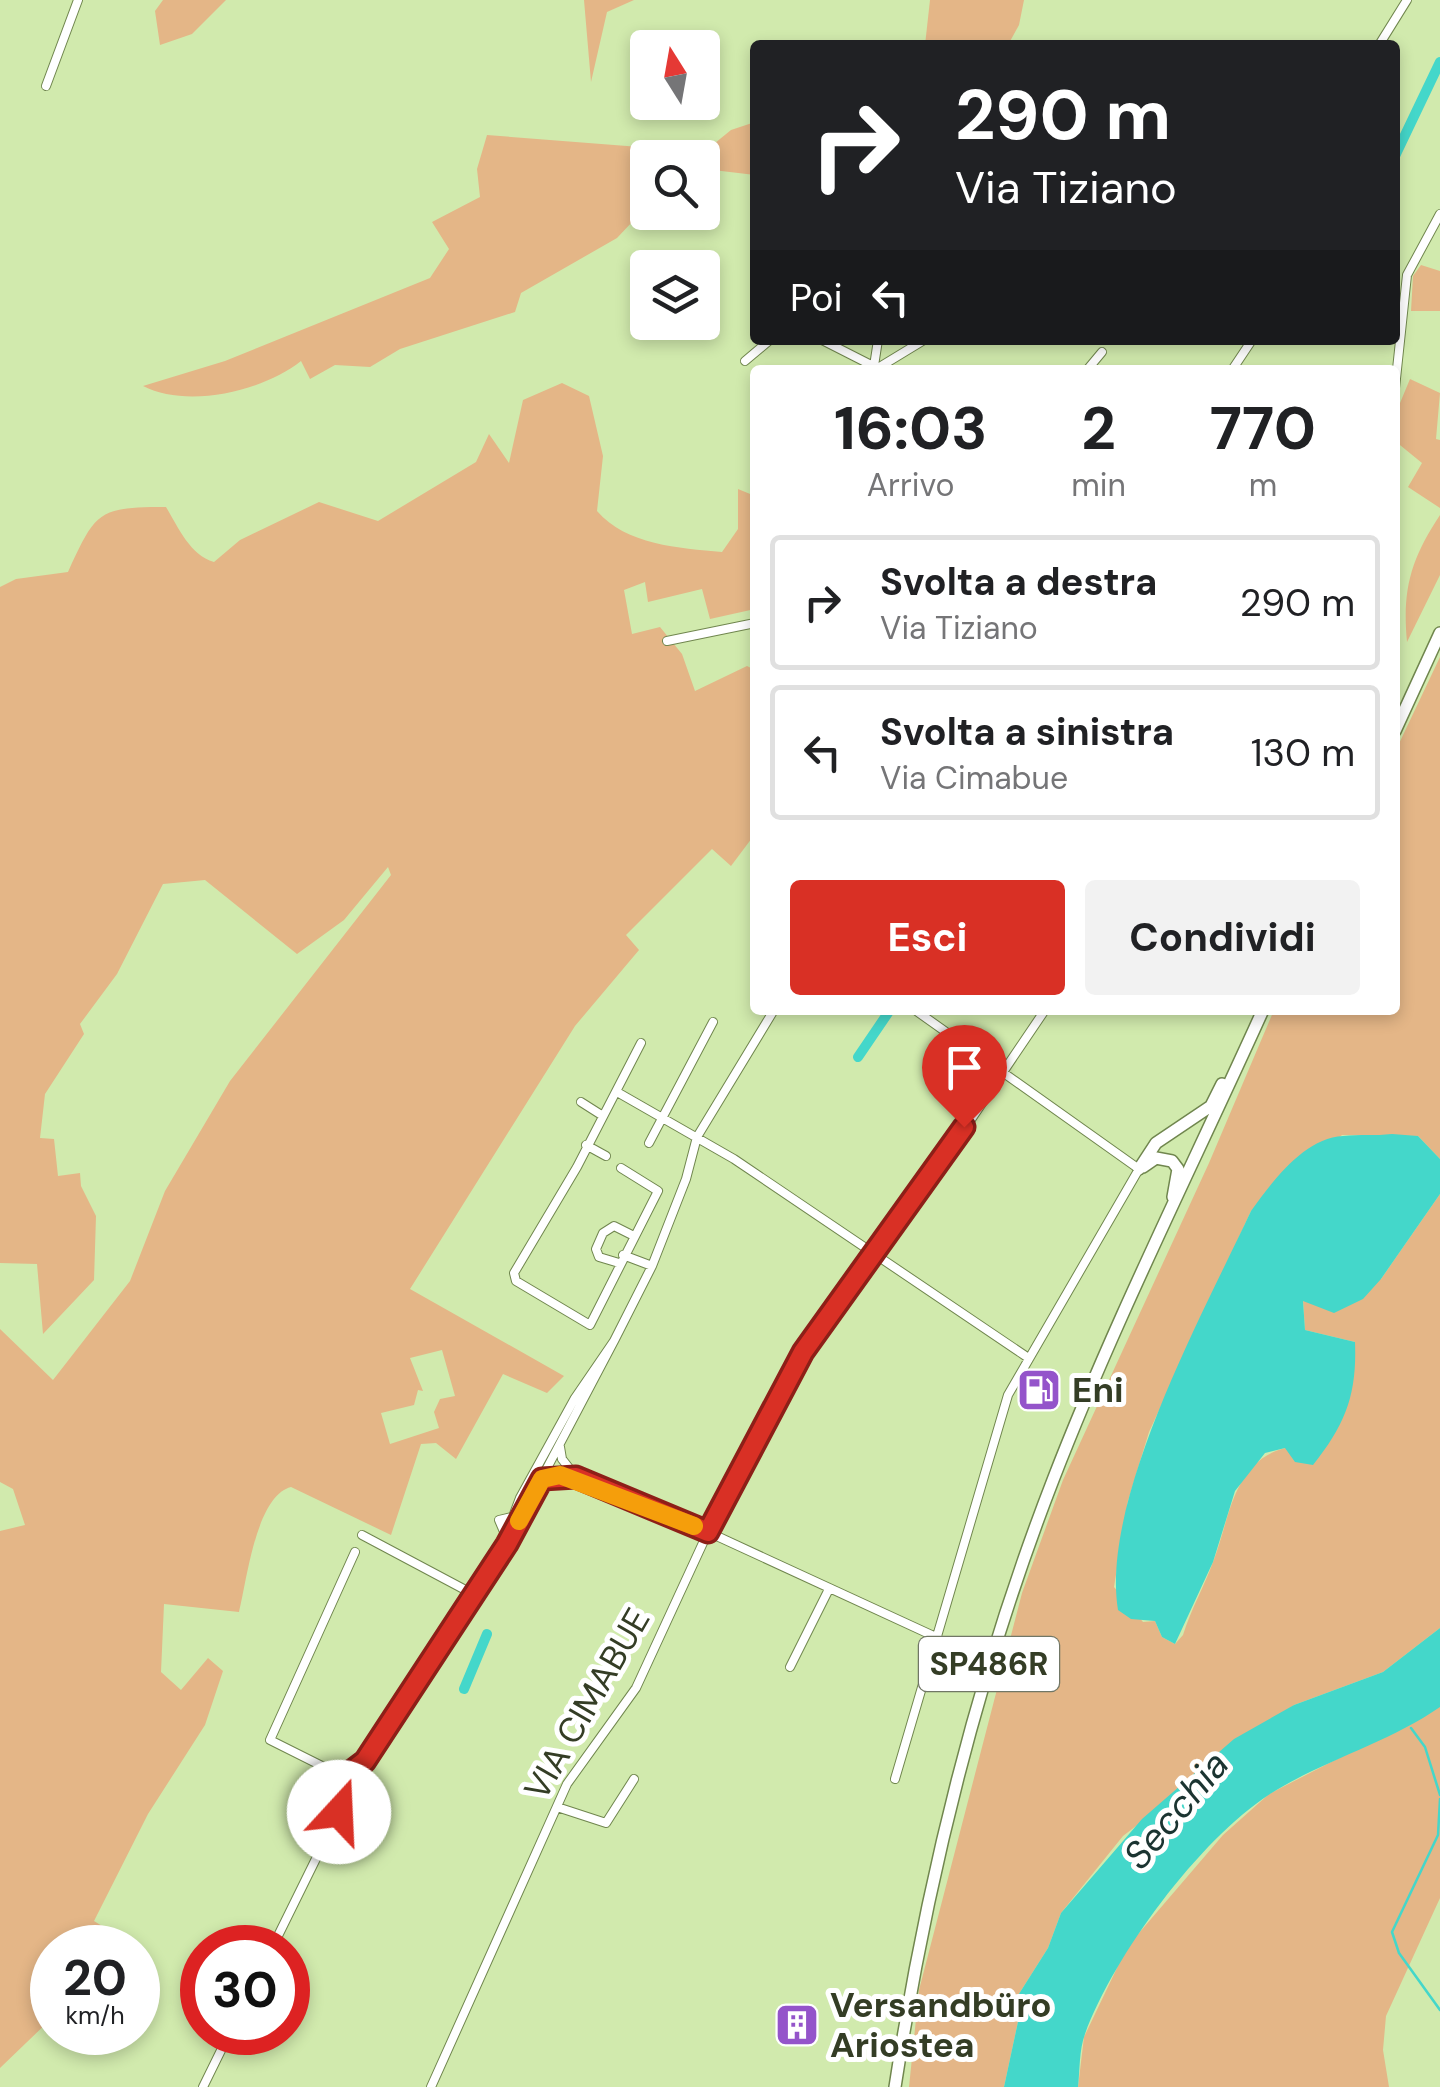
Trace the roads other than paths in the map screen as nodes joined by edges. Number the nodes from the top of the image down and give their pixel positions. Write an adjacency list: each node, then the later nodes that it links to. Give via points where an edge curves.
1 (78, 0): 4 (street)
2 (1407, 0): 3 (street)
3 (1382, 40)
4 (46, 86)
5 (1440, 214): 6 (street)
6 (1407, 274): 7 (street); 8 (street)
7 (1400, 276)
8 (1400, 340)
9 (764, 345): 13 (street)
10 (838, 345): 14 (street)
11 (916, 345): 15 (street)
12 (1102, 352): 16 (street)
13 (745, 360)
14 (873, 365)
15 (883, 365)
16 (1091, 365)
17 (750, 624): 19 (street)
18 (1440, 633): 20 (main road)
19 (667, 640)
20 (1400, 720)
21 (771, 1015): 33 (street)
22 (922, 1015): 28 (street)
23 (1040, 1015): 28 (street, VIA CIMABUE)
24 (1261, 1015): 27 (main road, SP486R)
25 (714, 1022): 32 (street)
26 (641, 1043): 29 (street)
27 (1248, 1043): 38 (main road, via 1210,1106 1156,1143); 42 (main road, SP486R)
28 (1000, 1072): 38 (street); 40 (street, VIA CIMABUE)
29 (617, 1092): 31 (street); 32 (street)
30 (580, 1102): 31 (street)
31 (603, 1116): 35 (street)
32 (663, 1118): 33 (street); 34 (street)
33 (697, 1137): 40 (street); 43 (street)
34 (649, 1143)
35 (586, 1145): 36 (street); 41 (street, via 514,1279 590,1325)
36 (606, 1156)
37 (622, 1168): 39 (street, via 658,1191)
38 (1139, 1169): 42 (main road, via 1164,1157 1178,1170); 45 (street)
39 (632, 1235): 41 (street); 41 (street, via 614,1226 603,1233 599,1257)
40 (873, 1252): 45 (street); 51 (street, VIA CIMABUE, via 803,1352)
41 (621, 1259): 43 (street)
42 (1151, 1261): 68 (main road, SP486R, via 1053,1479 996,1642 942,1834)
43 (652, 1266): 44 (street)
44 (614, 1341): 46 (street); 50 (street, via 574,1398)
45 (1027, 1357): 58 (street, via 1008,1395)
46 (560, 1446): 47 (street); 48 (street)
47 (576, 1477): 48 (street); 51 (street)
48 (542, 1479): 49 (street)
49 (524, 1510): 50 (street); 54 (street)
50 (512, 1517): 53 (street); 53 (street, via 498,1520)
51 (708, 1532): 56 (street); 63 (street, VIA CIMABUE, via 636,1688)
52 (362, 1534): 57 (street)
53 (505, 1534): 54 (street)
54 (502, 1546): 57 (street)
55 (355, 1552): 60 (street, via 270,1740)
56 (830, 1589): 58 (street); 59 (street)
57 (472, 1594): 60 (street, via 365,1761)
58 (938, 1638): 61 (street)
59 (790, 1667)
60 (344, 1777): 64 (street, via 339,1812)
61 (895, 1778)
62 (634, 1779): 63 (street, via 612,1820)
63 (557, 1807): 67 (street, VIA CIMABUE)
64 (283, 1925)
65 (218, 2055): 66 (street)
66 (202, 2087)
67 (430, 2087)
68 (895, 2087)

